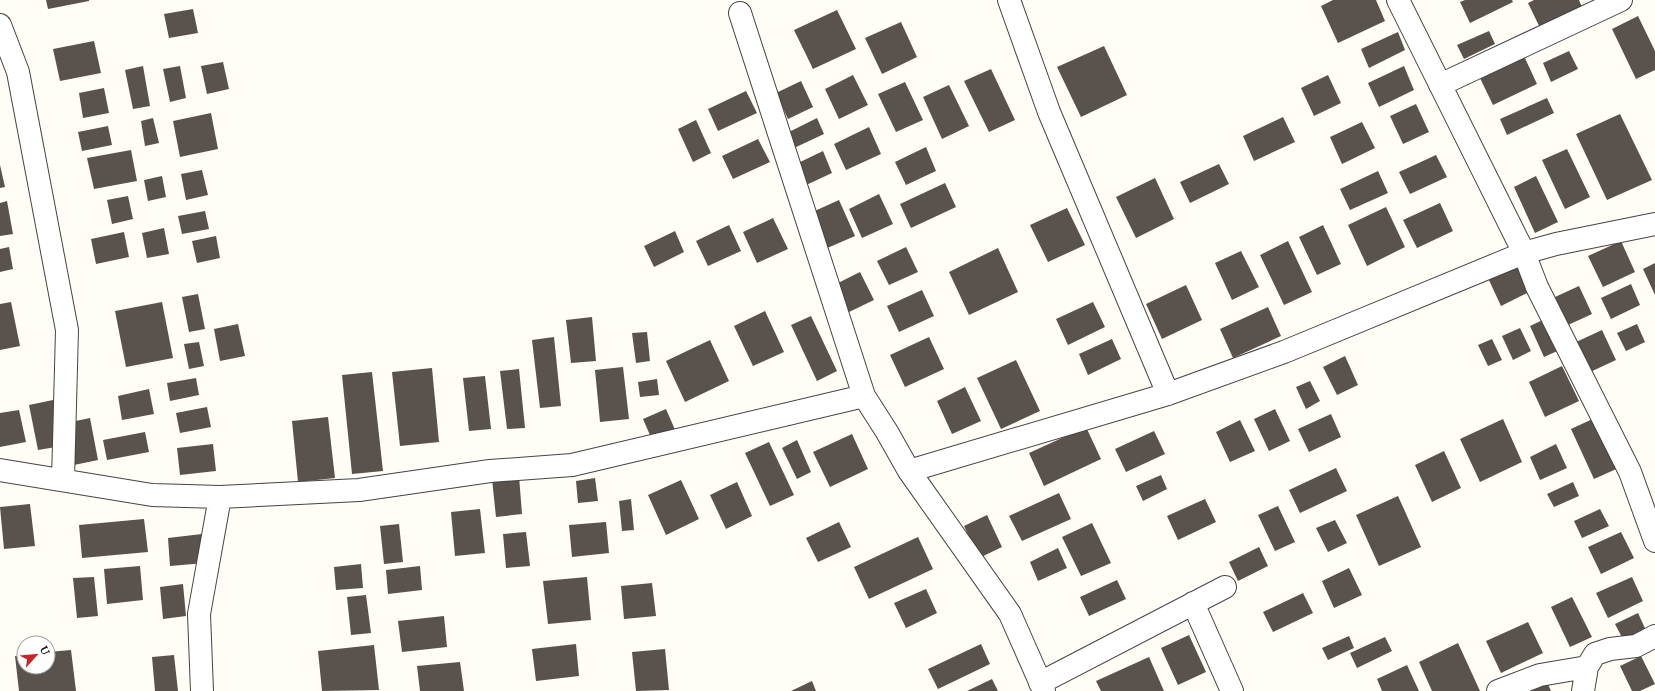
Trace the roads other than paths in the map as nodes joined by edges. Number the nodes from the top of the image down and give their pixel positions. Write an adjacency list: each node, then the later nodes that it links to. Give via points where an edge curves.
1 (1009, 0): 9 (street, via 1049,112)
2 (1398, 0): 6 (street)
3 (1621, 0): 6 (street)
4 (740, 13): 10 (street)
5 (0, 25): 13 (street, via 18,72 67,330)
6 (1440, 85): 8 (street)
7 (1655, 224): 8 (street)
8 (1524, 253): 9 (street, via 1284,352); 15 (street, via 1537,287 1630,472)
9 (1168, 394): 12 (street)
10 (864, 396): 12 (street); 14 (street, via 572,465 490,471 359,490)
11 (0, 470): 13 (street)
12 (909, 471): 20 (street, via 1010,614)
13 (63, 480): 14 (street, via 152,495)
14 (220, 497): 21 (street, via 199,614)
15 (1655, 541)
16 (1225, 586): 17 (street)
17 (1193, 603): 20 (street); 22 (street)
18 (1655, 636): 19 (street, via 1636,646 1610,649 1595,654)
19 (1587, 667): 23 (street, via 1540,675); 24 (street)
20 (1042, 687)
21 (202, 691)
22 (1232, 691)
23 (1498, 691)
24 (1583, 691)

